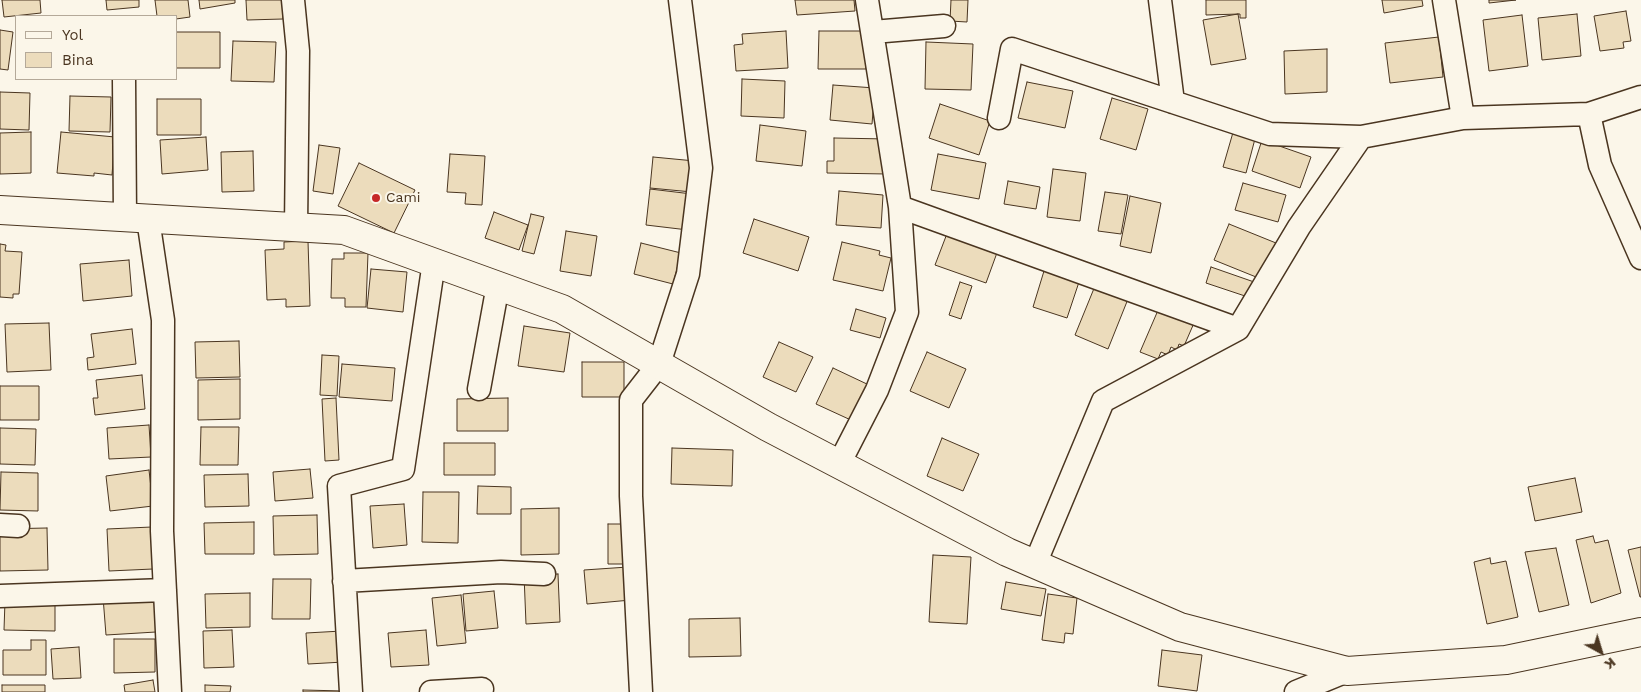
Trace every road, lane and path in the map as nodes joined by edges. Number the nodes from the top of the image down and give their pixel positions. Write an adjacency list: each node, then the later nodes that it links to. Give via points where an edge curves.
1 (293, 0): 18 (street, via 298,51)
2 (680, 0): 23 (street, via 700,168 688,274)
3 (868, 0): 7 (street)
4 (1160, 0): 10 (street)
5 (1444, 0): 13 (street)
6 (944, 26): 7 (street)
7 (873, 32): 15 (street)
8 (124, 80): 17 (street)
9 (1641, 96): 11 (street)
10 (1173, 102): 12 (street, via 1012,49); 14 (street, via 1270,134)
11 (1589, 114): 13 (street); 19 (street, via 1600,165)
12 (1000, 118)
13 (1463, 118): 14 (street)
14 (1361, 137): 22 (street, via 1299,227)
15 (900, 207): 22 (street); 25 (street, via 907,312 877,390)
16 (0, 210): 17 (street)
17 (137, 218): 18 (street); 29 (street, via 163,320 162,531)
18 (296, 227): 20 (street, via 344,230)
19 (1641, 258)
20 (434, 262): 21 (street); 28 (street, via 403,469 339,486)
21 (498, 285): 23 (street, via 562,308); 24 (street)
22 (1238, 329): 26 (street, via 1103,401)
23 (659, 364): 25 (street); 37 (street, via 631,400 630,496)
24 (478, 389)
25 (839, 464): 26 (street)
26 (1036, 564): 32 (street, via 1180,627)
27 (544, 574): 28 (street, via 502,572)
28 (344, 581): 35 (street)
29 (165, 590): 30 (street); 34 (street)
30 (0, 596)
31 (1641, 632): 32 (street, via 1506,660)
32 (1347, 670): 38 (street)
33 (482, 688): 36 (street)
34 (170, 692)
35 (351, 692)
36 (431, 692)
37 (641, 692)
38 (1296, 692)

